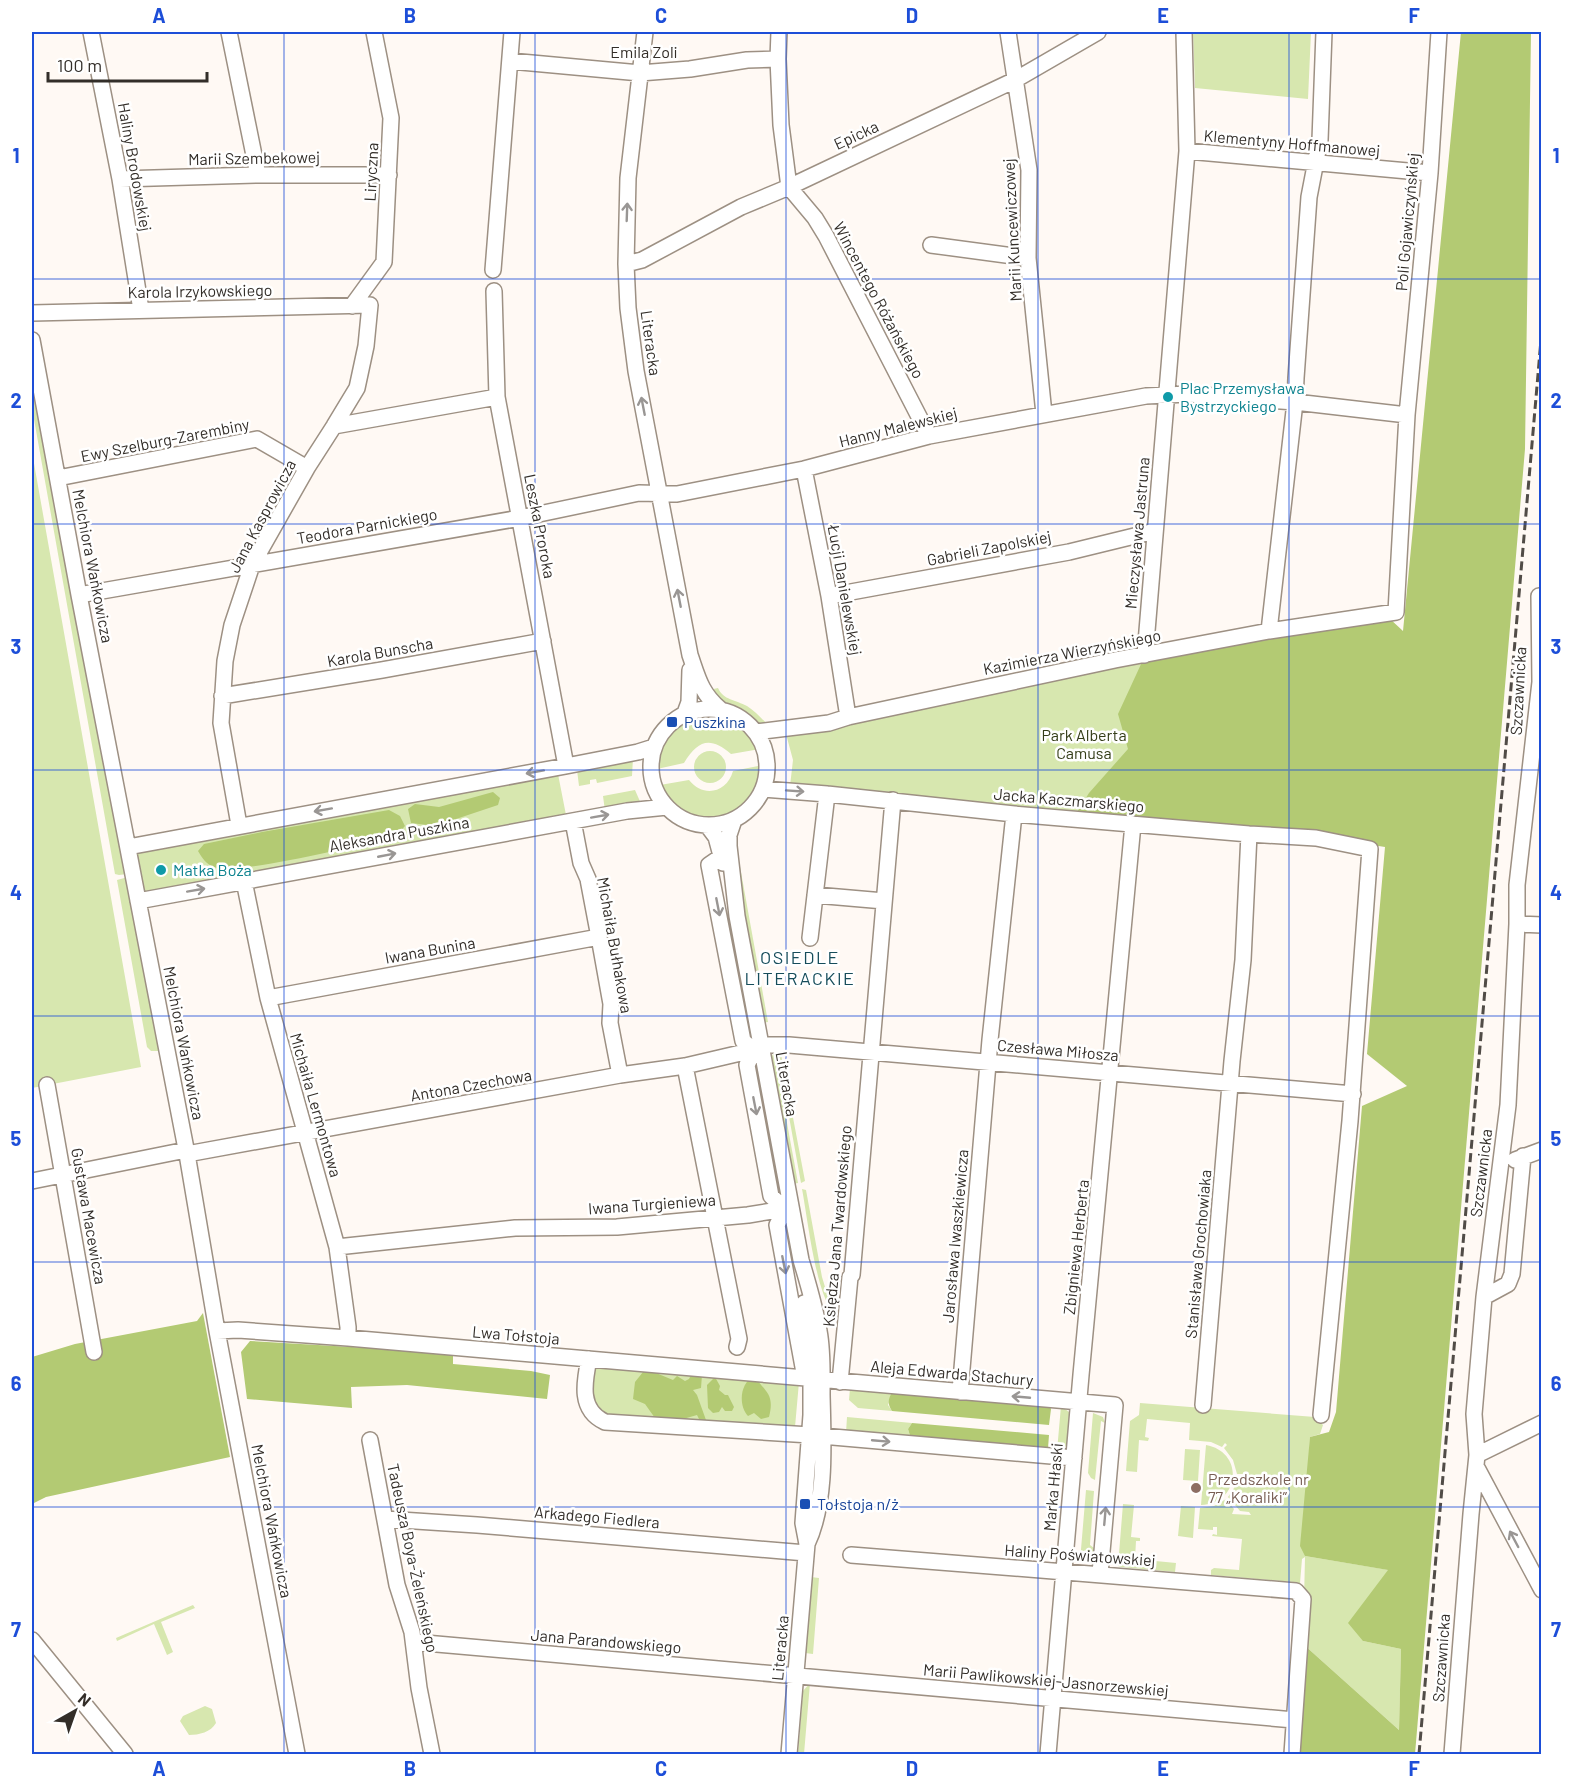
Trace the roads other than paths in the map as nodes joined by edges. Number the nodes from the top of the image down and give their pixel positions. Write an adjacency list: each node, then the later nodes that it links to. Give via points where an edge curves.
1 (91, 32): 21 (street, Haliny Brodowskiej)
2 (229, 32): 19 (street)
3 (374, 32): 20 (street, Liryczna, via 392,118)
4 (512, 32): 13 (street)
5 (645, 32): 14 (street, Literacka)
6 (779, 32): 12 (street)
7 (1008, 32): 15 (street, Marii Kuncewiczowej)
8 (1098, 32): 15 (street, Epicka)
9 (1184, 32): 16 (street, Mieczysława Jastruna)
10 (1324, 32): 17 (street)
11 (1440, 32): 18 (street, Poli Gojawiczyńskiej)
12 (778, 59): 14 (street, Emila Zoli); 22 (street, via 780,125)
13 (510, 61): 14 (street, Emila Zoli); 26 (street)
14 (640, 73): 25 (street, Literacka, one-way to 14, via 628,178)
15 (1015, 81): 22 (street, Epicka); 24 (street, Marii Kuncewiczowej, via 1029,170)
16 (1187, 151): 17 (street, Klementyny Hoffmanowej); 33 (street, Mieczysława Jastruna)
17 (1316, 164): 18 (street, Klementyny Hoffmanowej); 35 (street, via 1309,197)
18 (1430, 173): 37 (street, Poli Gojawiczyńskiej)
19 (258, 175): 20 (street, Marii Szembekowej); 21 (street, Marii Szembekowej)
20 (389, 175): 29 (street, Liryczna, via 384,261)
21 (120, 178): 30 (street, Haliny Brodowskiej)
22 (789, 187): 25 (street, Epicka, via 741,207 642,260); 39 (street, Wincentego Różańskiego, via 826,236)
23 (931, 245): 24 (street)
24 (1028, 258): 36 (street, Marii Kuncewiczowej)
25 (626, 264): 43 (street, Literacka, one-way to 25, via 636,371)
26 (493, 270)
27 (494, 291): 34 (street, Leszka Proroka)
28 (370, 305): 29 (street, Karola Irzykowskiego); 38 (street, Jana Kasprowicza, via 357,388)
29 (352, 306): 30 (street, Karola Irzykowskiego)
30 (141, 310): 31 (street, Karola Irzykowskiego)
31 (32, 313)
32 (32, 340): 42 (street, Melchiora Wańkowicza)
33 (1167, 394): 35 (street, Hanny Malewskiej); 36 (street, Hanny Malewskiej); 45 (street, Mieczysława Jastruna)
34 (497, 397): 38 (street); 44 (street, Leszka Proroka)
35 (1295, 402): 37 (street); 51 (street)
36 (1044, 414): 39 (street, Hanny Malewskiej)
37 (1407, 415): 50 (street, Poli Gojawiczyńskiej)
38 (334, 426): 40 (street, Jana Kasprowicza)
39 (929, 436): 41 (street, Hanny Malewskiej)
40 (307, 468): 42 (street, Ewy Szelburg-Zarembiny, via 257,439); 46 (street, Jana Kasprowicza)
41 (804, 469): 43 (street, Hanny Malewskiej); 48 (street, Łucji Danielewskiej)
42 (58, 478): 47 (street, Melchiora Wańkowicza)
43 (660, 495): 44 (street, Teodora Parnickiego, via 639,494); 53 (street, Literacka, one-way to 43)
44 (520, 518): 46 (street, Teodora Parnickiego); 52 (street, Leszka Proroka)
45 (1155, 531): 48 (street, Gabrieli Zapolskiej, via 1058,554); 54 (street, Mieczysława Jastruna)
46 (252, 565): 47 (street, Teodora Parnickiego); 55 (street, Jana Kasprowicza, via 232,625)
47 (79, 595): 74 (street, Melchiora Wańkowicza)
48 (829, 596): 58 (street, Łucji Danielewskiej)
49 (1539, 596): 62 (street, Szczawnicka)
50 (1396, 612): 51 (street, Kazimierza Wierzyńskiego)
51 (1269, 631): 54 (street, Kazimierza Wierzyńskiego)
52 (543, 641): 55 (street, Karola Bunscha); 61 (street, Leszka Proroka)
53 (690, 655): 56 (street, Literacka, via 701,689); 57 (street, Literacka, via 691,691)
54 (1145, 655): 58 (street, Kazimierza Wierzyńskiego)
55 (222, 696): 71 (street, Jana Kasprowicza, via 222,723)
56 (720, 709): 57 (street); 59 (street, via 746,721)
57 (685, 713): 60 (street, via 672,722)
58 (848, 717): 59 (street, Kazimierza Wierzyńskiego)
59 (756, 732): 63 (street, via 768,761)
60 (654, 747): 61 (street); 66 (street, via 651,774)
61 (566, 766): 71 (street, one-way to 71)
62 (1536, 775): 81 (street, Szczawnicka, via 1517,885)
63 (764, 789): 64 (street, Jacka Kaczmarskiego, one-way to 64); 68 (street, via 746,812)
64 (827, 794): 65 (street, Jacka Kaczmarskiego); 77 (street)
65 (893, 800): 67 (street, Jacka Kaczmarskiego); 79 (street, Księdza Jana Twardowskiego)
66 (667, 807): 69 (street, Aleksandra Puszkina, one-way to 66); 72 (street, via 692,822)
67 (1014, 814): 70 (street, Jacka Kaczmarskiego); 88 (street, Jarosława Iwaszkiewicza)
68 (734, 820): 72 (street); 80 (street, Literacka, via 729,846)
69 (573, 821): 76 (street, Aleksandra Puszkina, one-way to 69); 83 (street, Michaiła Bułhakowa)
70 (1133, 824): 73 (street, Jacka Kaczmarskiego); 90 (street, Zbigniewa Herberta)
71 (239, 825): 74 (street)
72 (707, 825): 75 (street, Literacka)
73 (1249, 834): 92 (street, Stanisława Grochowiaka, via 1243,960); 94 (street, Jacka Kaczmarskiego, via 1316,838 1370,849)
74 (128, 846): 78 (street, Melchiora Wańkowicza)
75 (722, 856): 80 (street, Literacka); 86 (street, one-way to 86, via 710,865 743,1041)
76 (244, 881): 78 (street, Aleksandra Puszkina, one-way to 76); 85 (street, Michaiła Lermontowa)
77 (815, 895): 79 (street); 84 (street)
78 (138, 901): 97 (street, Melchiora Wańkowicza)
79 (884, 902): 87 (street, Księdza Jana Twardowskiego)
80 (737, 916): 86 (street, Literacka)
81 (1517, 924): 82 (street); 99 (street, Szczawnicka, via 1508,1105)
82 (1542, 925)
83 (599, 937): 85 (street, Iwana Bunina); 91 (street, Michaiła Bułhakowa)
84 (810, 938)
85 (268, 998): 95 (street, Michaiła Lermontowa)
86 (759, 1048): 87 (street, Czesława Miłosza, via 789,1045); 89 (street, Antona Czechowa); 102 (street, Literacka, via 747,1065 771,1196)
87 (871, 1052): 88 (street, Czesława Miłosza); 112 (street, Księdza Jana Twardowskiego)
88 (988, 1062): 90 (street, Czesława Miłosza); 113 (street, Jarosława Iwaszkiewicza)
89 (686, 1066): 91 (street, Antona Czechowa); 103 (street)
90 (1110, 1073): 92 (street, Czesława Miłosza); 114 (street, Zbigniewa Herberta)
91 (620, 1075): 95 (street, Antona Czechowa)
92 (1230, 1083): 94 (street, Czesława Miłosza); 115 (street, Stanisława Grochowiaka)
93 (47, 1085): 100 (street, Gustawa Macewicza)
94 (1353, 1094): 116 (street)
95 (306, 1134): 97 (street, Antona Czechowa); 104 (street, Michaiła Lermontowa)
96 (1542, 1150): 98 (street)
97 (187, 1152): 100 (street, Antona Czechowa); 106 (street, Melchiora Wańkowicza)
98 (1523, 1156): 99 (street); 105 (street, via 1512,1274 1508,1284)
99 (1499, 1167): 105 (street, Szczawnicka)
100 (63, 1175): 101 (street, Antona Czechowa); 109 (street, Gustawa Macewicza)
101 (32, 1181)
102 (788, 1209): 103 (street, Iwana Turgieniewa); 111 (street, Literacka, via 801,1260 801,1293); 111 (street, one-way to 111, via 777,1225)
103 (714, 1218): 104 (street, Iwana Turgieniewa, via 617,1227 514,1228); 108 (street, via 739,1339)
104 (337, 1247): 107 (street, Michaiła Lermontowa)
105 (1484, 1297): 121 (street, Szczawnicka, via 1474,1414)
106 (218, 1331): 107 (street, Lwa Tołstoja, via 238,1329); 134 (street, Melchiora Wańkowicza)
107 (348, 1338): 110 (street, Lwa Tołstoja)
108 (737, 1347)
109 (94, 1352)
110 (589, 1359): 111 (street, Lwa Tołstoja); 118 (street, via 585,1399 592,1414 605,1422)
111 (813, 1379): 112 (street, Aleja Edwarda Stachury); 118 (street, Literacka)
112 (840, 1382): 113 (street, Aleja Edwarda Stachury)
113 (960, 1392): 114 (street, Aleja Edwarda Stachury, one-way to 113)
114 (1079, 1402): 120 (street, Marka Hłaski); 126 (street, Aleja Edwarda Stachury, one-way to 114, via 1115,1405)
115 (1203, 1406)
116 (1322, 1415)
117 (1542, 1423): 121 (street)
118 (816, 1436): 120 (street, one-way to 120); 123 (street, Literacka, via 819,1499)
119 (370, 1440): 122 (street, Tadeusza Boya-Żeleńskiego)
120 (1074, 1458): 125 (street, Marka Hłaski)
121 (1476, 1461): 127 (street, one-way to 121); 139 (street, Szczawnicka)
122 (385, 1519): 123 (street, Arkadego Fiedlera); 128 (street, Tadeusza Boya-Żeleńskiego)
123 (806, 1549): 130 (street, Literacka)
124 (851, 1555): 125 (street, Haliny Poświatowskiej)
125 (1064, 1573): 126 (street, Haliny Poświatowskiej); 131 (street, Marka Hłaski)
126 (1100, 1574): 132 (street, Haliny Poświatowskiej, via 1296,1591 1304,1599)
127 (1542, 1590)
128 (414, 1642): 130 (street, Jana Parandowskiego); 135 (street, Tadeusza Boya-Żeleńskiego)
129 (33, 1645): 133 (street)
130 (796, 1675): 131 (street, Marii Pawlikowskiej-Jasnorzewskiej); 136 (street, Literacka)
131 (1053, 1700): 132 (street, Marii Pawlikowskiej-Jasnorzewskiej); 137 (street, Marka Hłaski)
132 (1294, 1720): 138 (street)
133 (125, 1755)
134 (297, 1755)
135 (432, 1755)
136 (789, 1755)
137 (1048, 1755)
138 (1292, 1755)
139 (1452, 1755)

